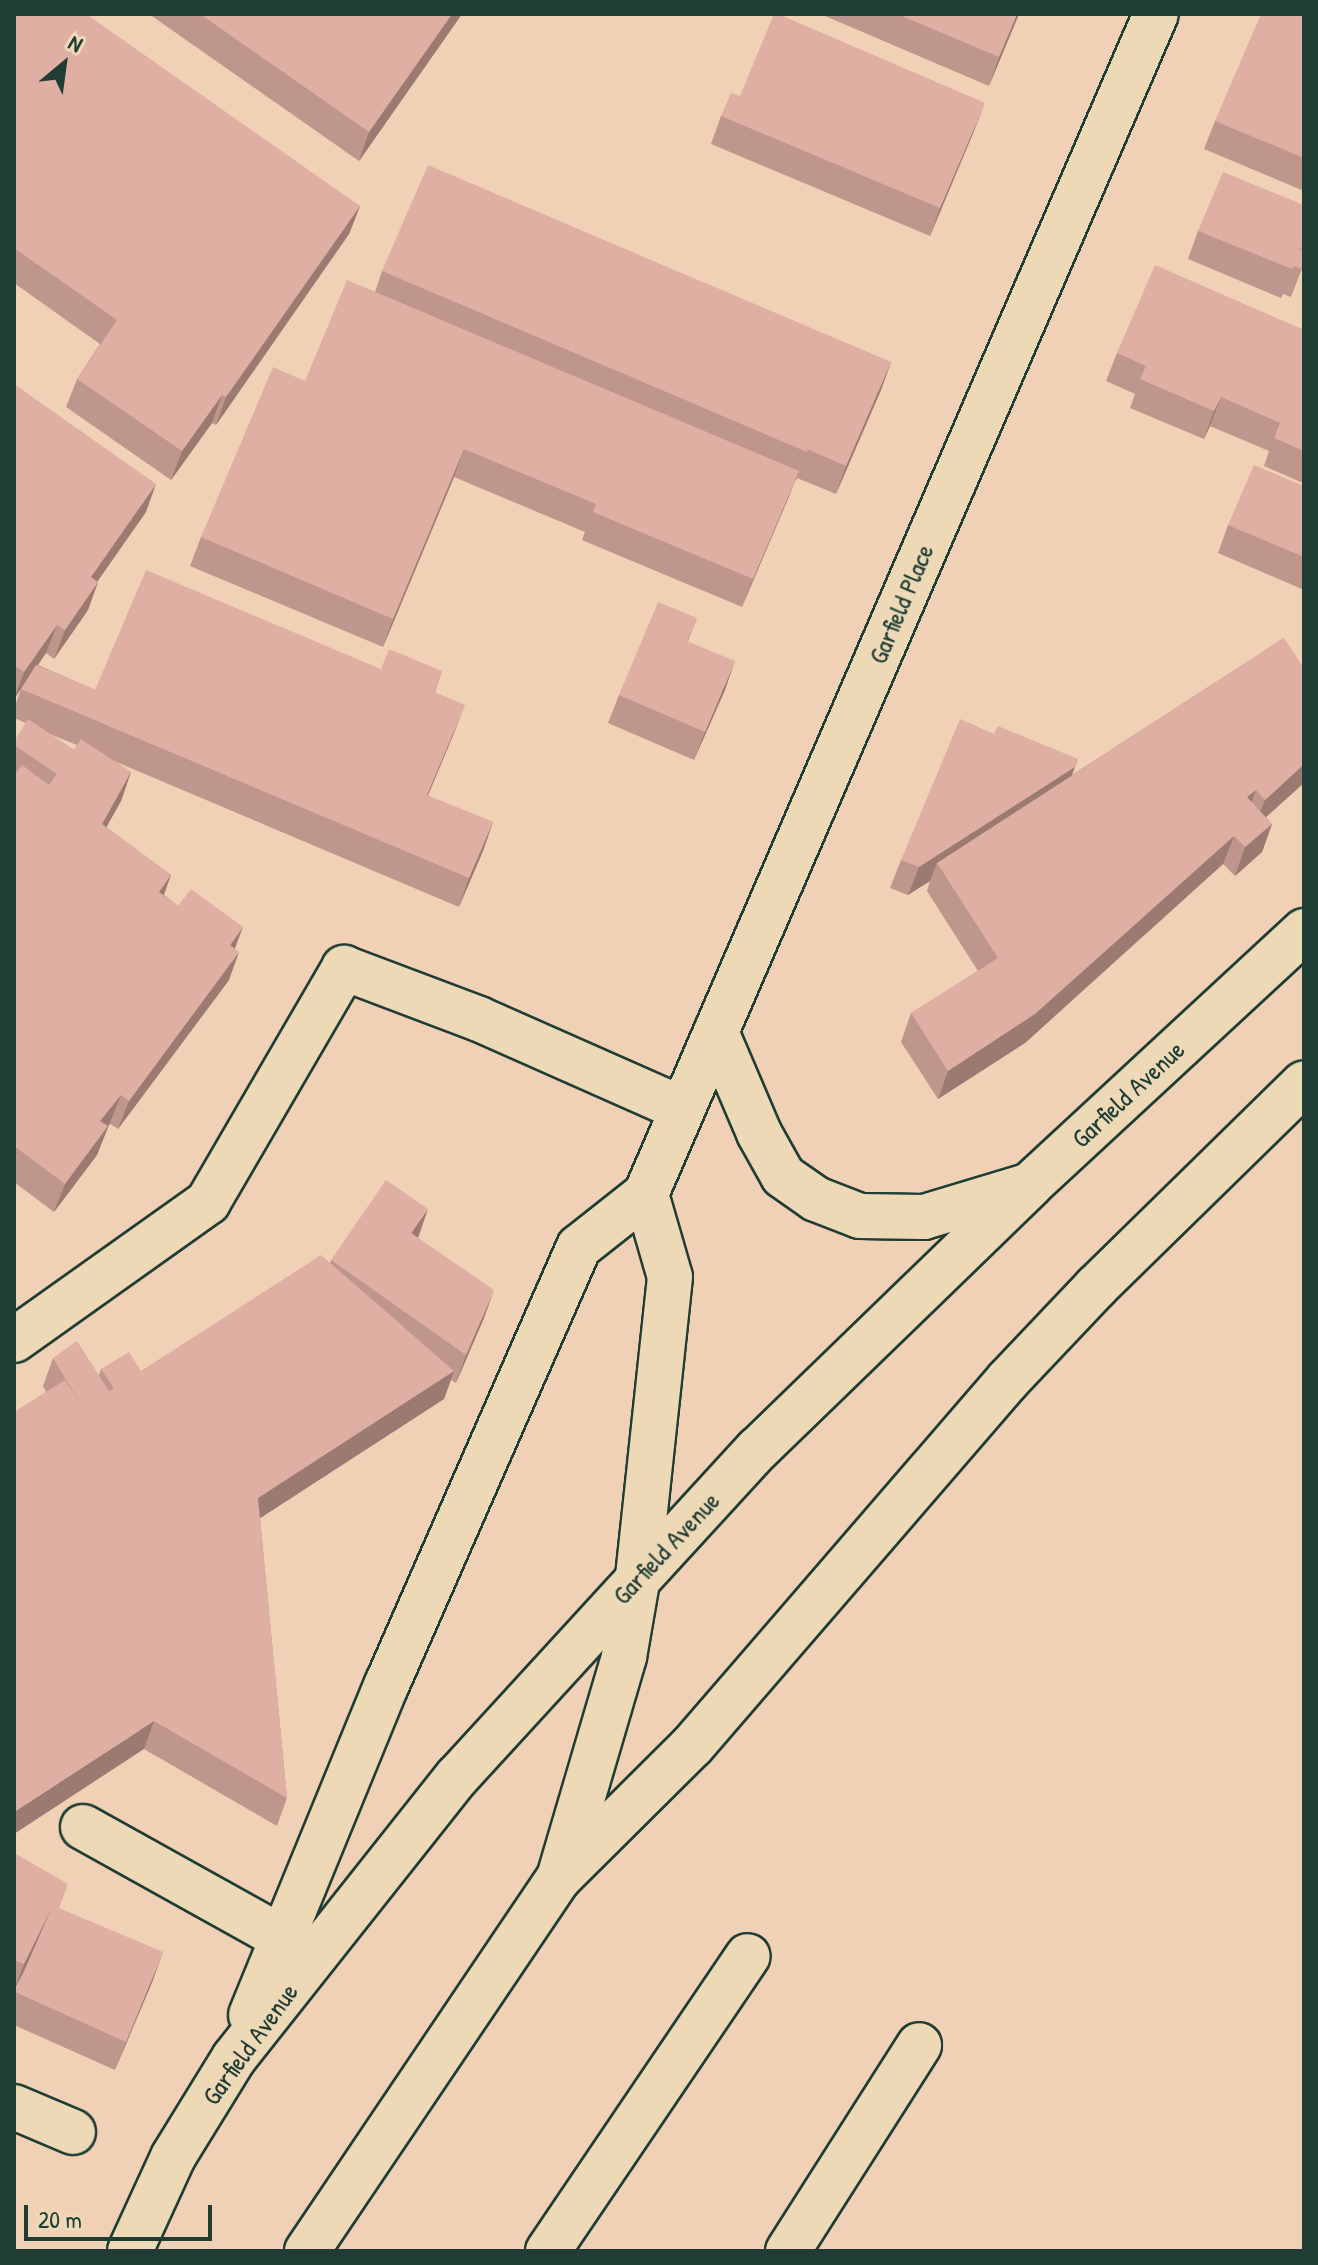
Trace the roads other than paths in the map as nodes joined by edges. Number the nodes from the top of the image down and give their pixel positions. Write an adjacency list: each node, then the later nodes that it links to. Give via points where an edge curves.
1 (1156, 14): 3 (main road, Garfield Place)
2 (1304, 931): 6 (main road, Garfield Avenue)
3 (716, 1032): 5 (main road, Garfield Place); 6 (main road, via 783,1176 816,1199 860,1216 924,1217)
4 (1304, 1083): 11 (main road, via 1019,1368 692,1746)
5 (682, 1109): 7 (main road, Garfield Place); 8 (main road, via 479,1019 344,968 208,1202)
6 (1030, 1185): 9 (main road, Garfield Avenue, via 758,1449)
7 (646, 1194): 9 (main road, via 670,1277); 12 (main road, via 579,1247)
8 (14, 1340)
9 (638, 1576): 11 (main road, via 620,1672); 15 (main road, Garfield Avenue, via 457,1777)
10 (83, 1827): 12 (main road)
11 (559, 1878): 19 (main road)
12 (281, 1937): 15 (main road)
13 (748, 1956): 20 (main road)
14 (919, 2045): 21 (main road)
15 (234, 2058): 18 (main road, Garfield Avenue, via 173,2157)
16 (14, 2107): 17 (main road)
17 (73, 2132)
18 (130, 2251)
19 (307, 2251)
20 (548, 2251)
21 (788, 2251)

